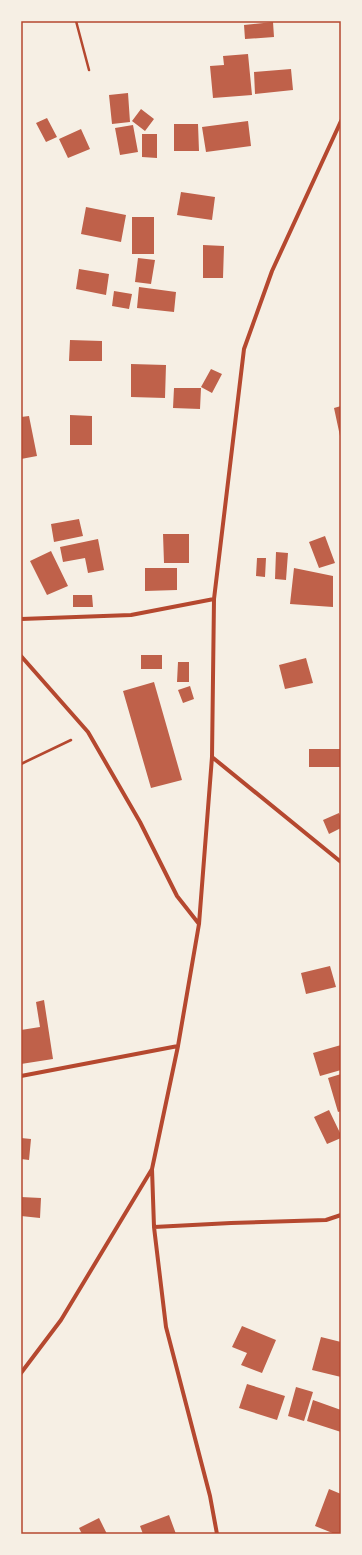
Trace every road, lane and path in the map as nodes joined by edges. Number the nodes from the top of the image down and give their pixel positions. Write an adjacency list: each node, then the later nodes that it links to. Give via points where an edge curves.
1 (76, 21): 2 (path)
2 (89, 70)
3 (341, 121): 4 (street, via 272,271 244,349)
4 (214, 599): 5 (street, via 131,615); 8 (street)
5 (21, 619)
6 (21, 656): 7 (street)
7 (88, 732): 9 (path); 11 (street, via 140,822 177,896)
8 (212, 757): 10 (street); 11 (street)
9 (21, 764)
10 (341, 862)
11 (198, 924): 12 (street)
12 (178, 1046): 13 (street); 14 (street)
13 (21, 1076)
14 (152, 1169): 16 (street); 17 (street, via 61,1320)
15 (341, 1215): 16 (street, via 326,1220)
16 (154, 1227): 18 (street, via 166,1327 210,1496)
17 (21, 1373)
18 (217, 1534)

